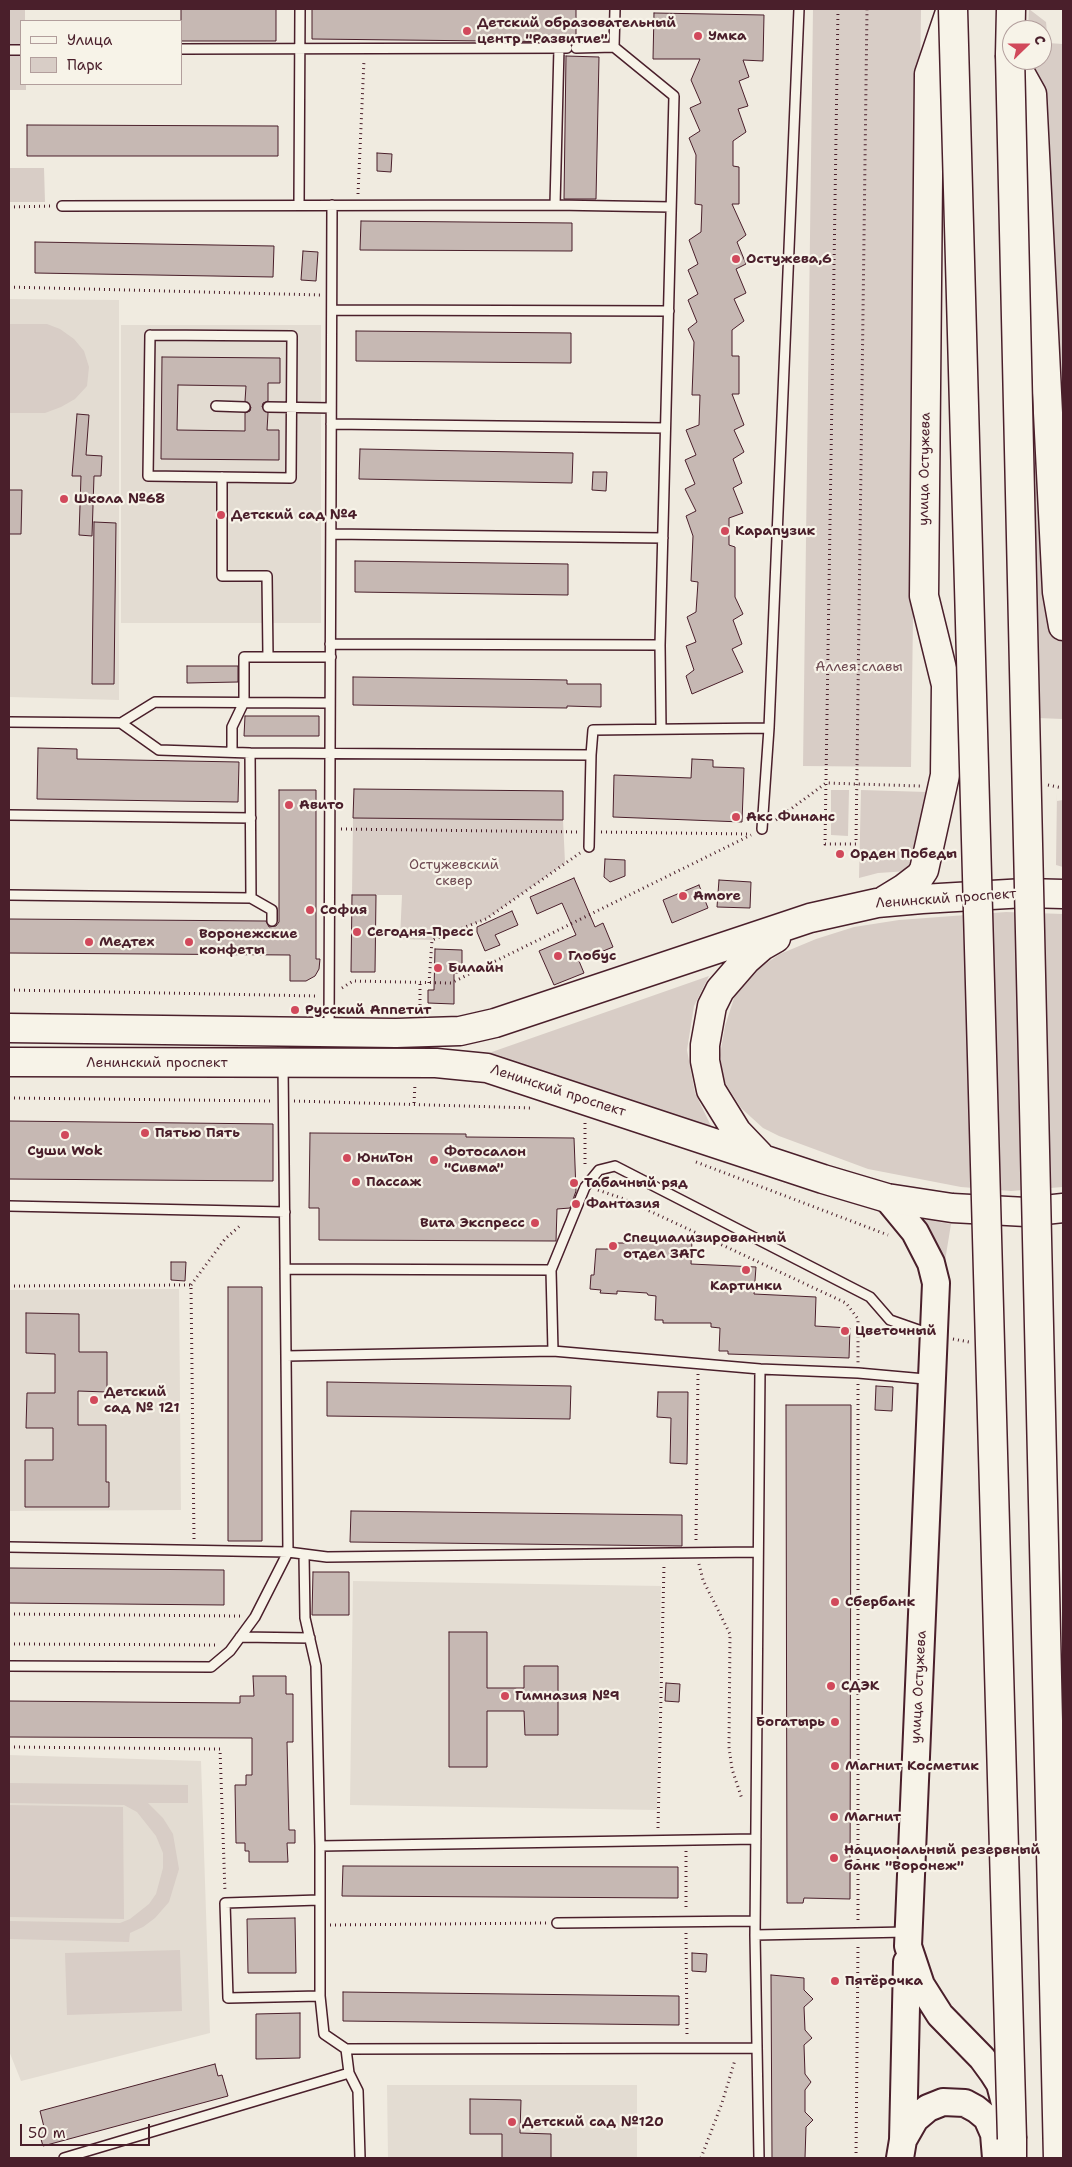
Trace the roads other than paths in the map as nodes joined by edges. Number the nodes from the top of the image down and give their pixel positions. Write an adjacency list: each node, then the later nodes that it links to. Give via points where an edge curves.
1 (300, 9): 8 (lane)
2 (614, 9): 5 (lane)
3 (798, 9): 37 (lane)
4 (952, 9): 50 (main road, улица Остужева, via 929,74 924,596 946,685 945,776 924,870 904,889); 88 (main road, bridge)
5 (614, 47): 6 (lane); 15 (lane, via 674,96)
6 (567, 48): 8 (lane); 13 (lane)
7 (182, 49): 8 (lane)
8 (300, 49): 11 (lane)
9 (1012, 70): 92 (main road, bridge)
10 (1019, 70): 28 (main road, via 1032,94 1058,592)
11 (299, 204): 12 (lane); 14 (lane)
12 (332, 204): 13 (lane); 16 (lane)
13 (555, 205): 15 (lane)
14 (62, 206)
15 (671, 207): 17 (lane)
16 (332, 310): 17 (lane); 22 (lane)
17 (669, 311): 24 (lane)
18 (216, 406): 19 (lane)
19 (245, 407)
20 (268, 407): 21 (lane)
21 (291, 408): 22 (lane); 25 (lane, via 291,478); 25 (lane, via 292,336 150,335 148,476)
22 (331, 408): 23 (lane)
23 (331, 424): 24 (lane); 26 (lane)
24 (665, 428): 27 (lane)
25 (222, 477): 31 (lane, via 222,576 267,576)
26 (331, 534): 27 (lane); 29 (lane)
27 (663, 538): 30 (lane)
28 (1063, 626)
29 (330, 644): 30 (lane); 32 (lane)
30 (660, 645): 38 (lane)
31 (268, 657): 32 (lane); 33 (lane, via 244,657)
32 (331, 657): 34 (lane)
33 (244, 702): 34 (lane); 36 (lane, via 155,702); 39 (lane, via 232,727)
34 (330, 703): 41 (lane)
35 (9, 722): 36 (lane)
36 (121, 723): 39 (lane, via 159,750)
37 (769, 728): 38 (lane); 45 (lane)
38 (661, 729): 42 (lane, via 593,730)
39 (232, 752): 40 (lane)
40 (250, 753): 41 (lane); 44 (lane)
41 (330, 753): 42 (lane); 54 (lane)
42 (591, 755): 46 (lane)
43 (9, 815): 44 (lane)
44 (251, 818): 49 (lane)
45 (762, 829)
46 (589, 847)
47 (1063, 894): 50 (main road, Ленинский проспект, via 967,895)
48 (9, 895): 49 (lane)
49 (251, 898): 52 (lane, via 272,910)
50 (877, 903): 51 (main road, Ленинский проспект)
51 (810, 918): 54 (main road, Ленинский проспект, via 495,1023 460,1031); 57 (main road, via 762,946 740,966 720,990 708,1024 705,1061 711,1090 737,1132)
52 (272, 922)
53 (9, 1028): 54 (main road, Ленинский проспект)
54 (330, 1033)
55 (9, 1062): 56 (main road, Ленинский проспект)
56 (283, 1063): 57 (main road, Ленинский проспект, via 436,1063 487,1068); 61 (lane)
57 (760, 1157): 58 (main road, Ленинский проспект)
58 (887, 1198): 60 (main road, Ленинский проспект, via 952,1208 1026,1212); 64 (street, улица Остужева, via 915,1232 931,1263 936,1283)
59 (9, 1206): 61 (lane)
60 (1063, 1208)
61 (285, 1212): 62 (lane)
62 (286, 1269): 63 (lane); 66 (lane)
63 (551, 1270): 64 (lane, via 585,1187 599,1170 615,1166 870,1297 890,1320); 65 (lane)
64 (933, 1335): 82 (street, улица Остужева)
65 (553, 1351): 66 (lane); 67 (lane)
66 (286, 1356): 70 (lane)
67 (760, 1369): 68 (lane); 71 (lane)
68 (925, 1379)
69 (9, 1547): 70 (lane)
70 (288, 1552): 72 (lane); 74 (lane)
71 (757, 1552): 72 (lane, via 337,1557); 76 (lane)
72 (304, 1554): 73 (lane, via 305,1618)
73 (310, 1638): 74 (lane); 77 (lane, via 316,1666)
74 (237, 1641): 75 (lane, via 211,1667)
75 (9, 1666)
76 (756, 1839): 77 (lane); 79 (lane)
77 (320, 1846): 78 (lane)
78 (320, 1900): 83 (lane); 83 (lane, via 225,1903 228,1998)
79 (755, 1921): 80 (lane); 81 (lane)
80 (557, 1923)
81 (755, 1935): 82 (lane, via 858,1933); 84 (lane)
82 (908, 1939): 87 (street); 88 (street, улица Остужева, via 921,1985 940,2015 982,2058 1000,2084)
83 (320, 1996): 85 (lane, via 324,2034)
84 (757, 2048): 85 (lane); 91 (lane)
85 (346, 2049): 86 (lane)
86 (349, 2073): 89 (lane); 90 (lane, via 358,2090)
87 (901, 2149): 88 (street, via 915,2119 928,2108 943,2102 965,2103 976,2109 987,2118)
88 (1007, 2152)
89 (64, 2158)
90 (360, 2158)
91 (758, 2158)
92 (1058, 2158)

